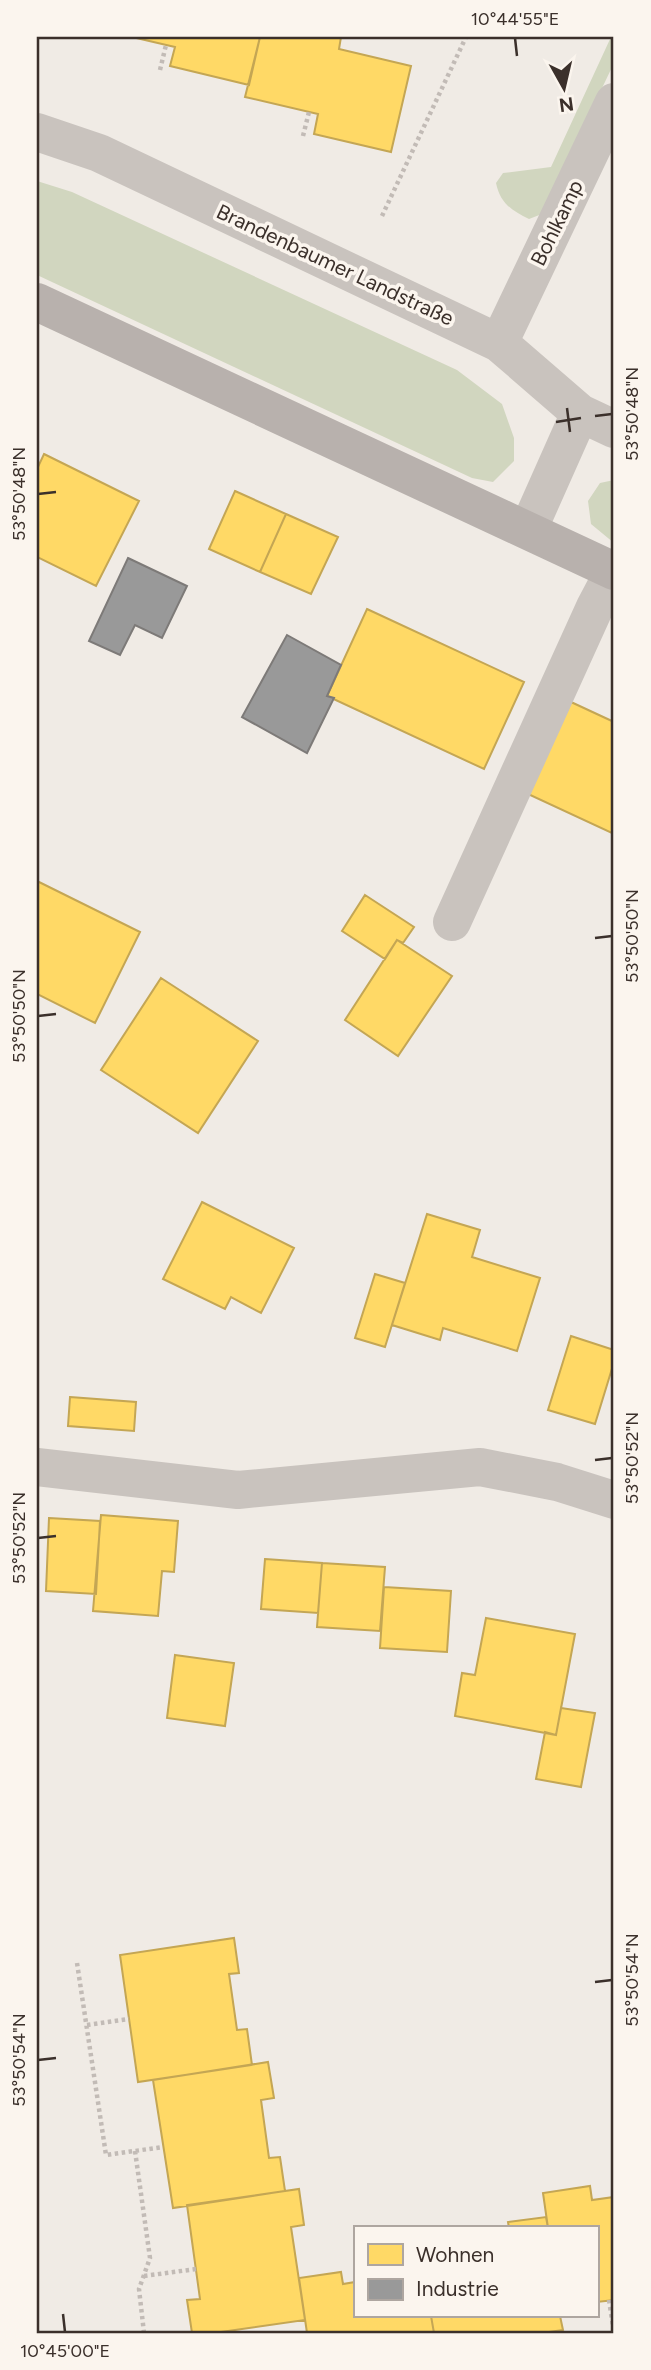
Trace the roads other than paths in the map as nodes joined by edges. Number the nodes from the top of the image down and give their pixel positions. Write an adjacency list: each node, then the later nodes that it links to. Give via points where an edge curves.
1 (614, 102): 4 (street, Bohlkamp)
2 (37, 132): 4 (street, Brandenbaumer Landstraße, via 99,153)
3 (37, 302): 7 (main road)
4 (499, 344): 5 (street, Brandenbaumer Landstraße)
5 (580, 413): 6 (street, Brandenbaumer Landstraße); 7 (street)
6 (614, 429)
7 (528, 530): 8 (main road)
8 (614, 571): 9 (street)
9 (452, 922)
10 (37, 1467): 11 (street, via 238,1490 480,1467 557,1482)
11 (614, 1500)

